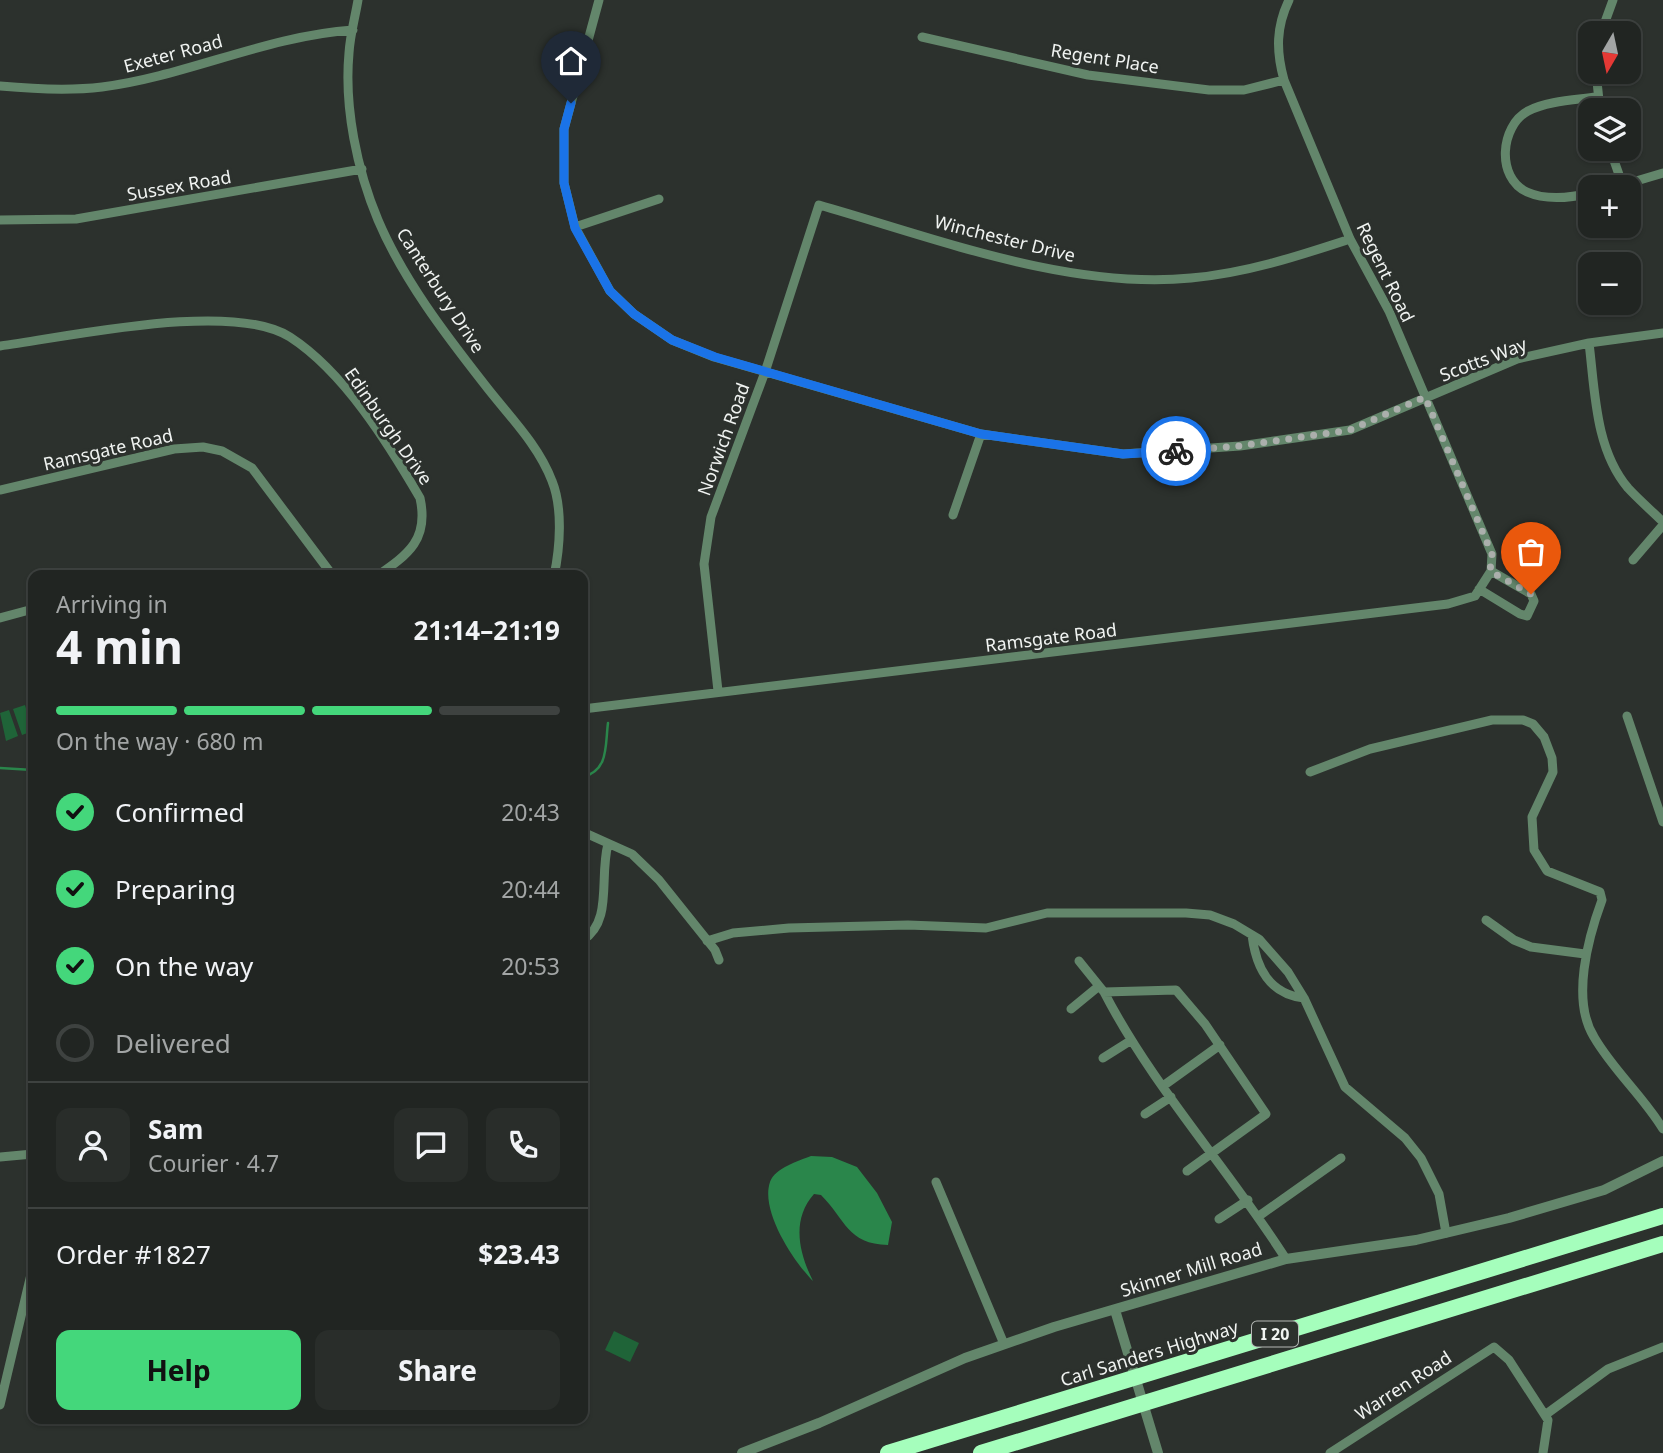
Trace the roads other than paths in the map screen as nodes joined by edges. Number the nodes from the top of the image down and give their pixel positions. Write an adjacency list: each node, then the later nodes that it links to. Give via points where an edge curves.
1 (358, 0): 6 (street, Canterbury Drive)
2 (599, 0): 19 (street, Scotts Way, via 564,129 564,183)
3 (1289, 0): 8 (street, Regent Road, via 1279,27 1278,56)
4 (1613, 0): 5 (street)
5 (1605, 21)
6 (353, 30): 10 (street, Exeter Road, via 263,45 102,87); 12 (street, Canterbury Drive, via 349,100)
7 (922, 37): 8 (street, Regent Place, via 1088,75 1209,90 1244,90)
8 (1284, 80): 20 (street, Regent Road)
9 (1596, 84): 11 (street)
10 (0, 86)
11 (1596, 97): 15 (street, via 1526,112 1510,130 1504,154 1514,180 1524,191 1557,198)
12 (362, 169): 18 (street, Sussex Road, via 76,219); 33 (street, Canterbury Drive, via 378,219 400,262 476,373 533,445 553,482 558,530)
13 (1663, 173): 14 (street)
14 (1641, 180)
15 (1578, 195)
16 (659, 199): 19 (street)
17 (818, 205): 20 (street, Winchester Drive, via 1056,271 1128,277 1190,278 1272,265); 24 (street, Norwich Road)
18 (0, 220)
19 (575, 228): 24 (street, Scotts Way, via 610,291 634,314 672,340)
20 (1350, 239): 25 (street, Regent Road, via 1389,311)
21 (1663, 333): 22 (street, Scotts Way)
22 (1589, 343): 25 (street, Scotts Way, via 1517,359); 29 (street, via 1599,420 1612,462 1627,487)
23 (0, 346): 32 (street, Edinburgh Drive, via 203,318 252,323 289,336 339,378 420,498 424,514 420,537)
24 (765, 372): 26 (street, Scotts Way); 38 (street, Norwich Road, via 711,517 706,547)
25 (1425, 397): 26 (street, Scotts Way, via 1350,430 1240,446 1123,454); 34 (street, Regent Road, via 1492,554)
26 (981, 434): 28 (street)
27 (0, 490): 31 (street, Ramsgate Road, via 174,449 222,451 252,468)
28 (953, 515)
29 (1663, 524): 30 (street)
30 (1633, 560)
31 (328, 570)
32 (386, 570)
33 (555, 570)
34 (1490, 571): 35 (street); 35 (street, via 1531,594 1532,611 1527,616 1520,614)
35 (1479, 589): 38 (street, Ramsgate Road, via 1475,596 1448,604)
36 (28, 610): 37 (street)
37 (0, 618)
38 (718, 691): 39 (street, Ramsgate Road)
39 (588, 708)
40 (1627, 716): 42 (street)
41 (1310, 772): 49 (street, via 1353,754 1492,720 1533,724 1544,737 1553,772 1532,817 1534,850 1547,871 1600,892 1602,900)
42 (1663, 822)
43 (588, 834): 44 (street)
44 (608, 844): 47 (street, via 603,863 603,916); 48 (street, via 632,854 659,880)
45 (1486, 920): 49 (street, via 1531,947)
46 (1252, 934): 48 (street, via 1198,914 1061,912 986,928 789,929 733,933); 53 (street, via 1288,972); 53 (street, via 1271,986 1284,996)
47 (588, 935)
48 (707, 941): 50 (street)
49 (1585, 954): 61 (street, via 1582,1004 1592,1035)
50 (719, 960)
51 (1079, 961): 52 (street)
52 (1102, 989): 54 (street); 55 (street); 56 (street, via 1176,990)
53 (1304, 998): 73 (street, via 1345,1087 1405,1138 1433,1178)
54 (1071, 1009)
55 (1130, 1041): 57 (street); 58 (street)
56 (1220, 1045): 58 (street); 62 (street, via 1266,1114)
57 (1103, 1058)
58 (1163, 1086): 59 (street)
59 (1171, 1097): 60 (street); 62 (street)
60 (1145, 1114)
61 (1663, 1129)
62 (1214, 1153): 67 (street); 69 (street)
63 (28, 1154): 64 (street)
64 (0, 1157)
65 (1341, 1158): 70 (street)
66 (1663, 1161): 73 (street, Skinner Mill Road, via 1604,1190)
67 (1187, 1171)
68 (936, 1182): 78 (street)
69 (1248, 1200): 70 (street); 72 (street)
70 (1259, 1216): 75 (street)
71 (1663, 1216): 83 (highway, Carl Sanders Highway / I 20)
72 (1219, 1219)
73 (1446, 1233): 75 (street, Skinner Mill Road)
74 (1663, 1244): 84 (highway, I 20)
75 (1286, 1259): 77 (street, Skinner Mill Road)
76 (28, 1287): 80 (street)
77 (1115, 1310): 78 (street, Skinner Mill Road); 85 (street)
78 (1004, 1344): 82 (street, Skinner Mill Road)
79 (1663, 1347): 81 (street, via 1608,1369)
80 (0, 1405)
81 (1545, 1415): 86 (street, Warren Road, via 1509,1360 1494,1347); 87 (street)
82 (742, 1453)
83 (888, 1453)
84 (981, 1453)
85 (1158, 1453)
86 (1330, 1453)
87 (1543, 1453)

